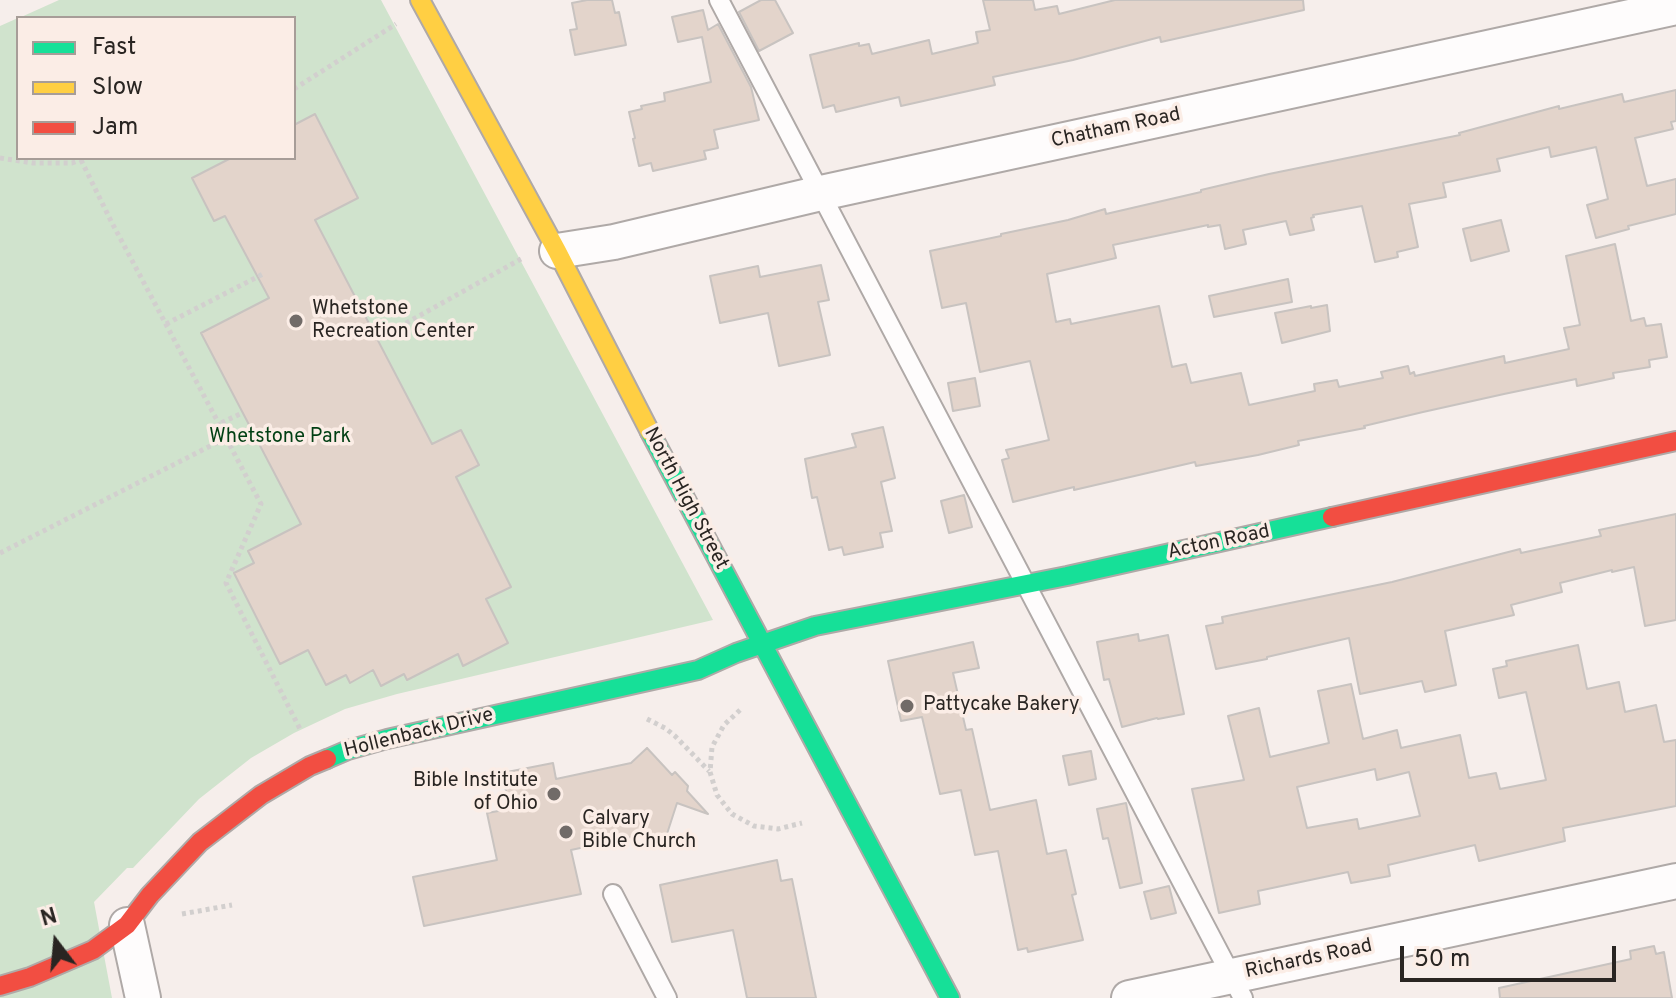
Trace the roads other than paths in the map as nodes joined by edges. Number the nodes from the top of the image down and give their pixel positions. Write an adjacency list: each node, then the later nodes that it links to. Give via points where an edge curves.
1 (719, 0): 4 (lane)
2 (422, 4): 5 (street, North High Street)
3 (1676, 7): 4 (street, Chatham Road)
4 (821, 193): 5 (street, Chatham Road); 7 (lane)
5 (557, 251): 8 (street, North High Street)
6 (1676, 441): 7 (street, Acton Road)
7 (1026, 585): 8 (street, Acton Road, via 815,626); 13 (lane)
8 (762, 644): 11 (street, Hollenback Drive, via 698,670 387,739 310,766 200,842); 16 (street, North High Street)
9 (1676, 881): 13 (street, Richards Road)
10 (613, 894): 15 (lane)
11 (127, 925): 12 (street, Hollenback Drive, via 93,950); 14 (street)
12 (0, 986)
13 (1238, 987): 17 (street, Richards Road)
14 (143, 998)
15 (667, 998)
16 (950, 998)
17 (1129, 998)

